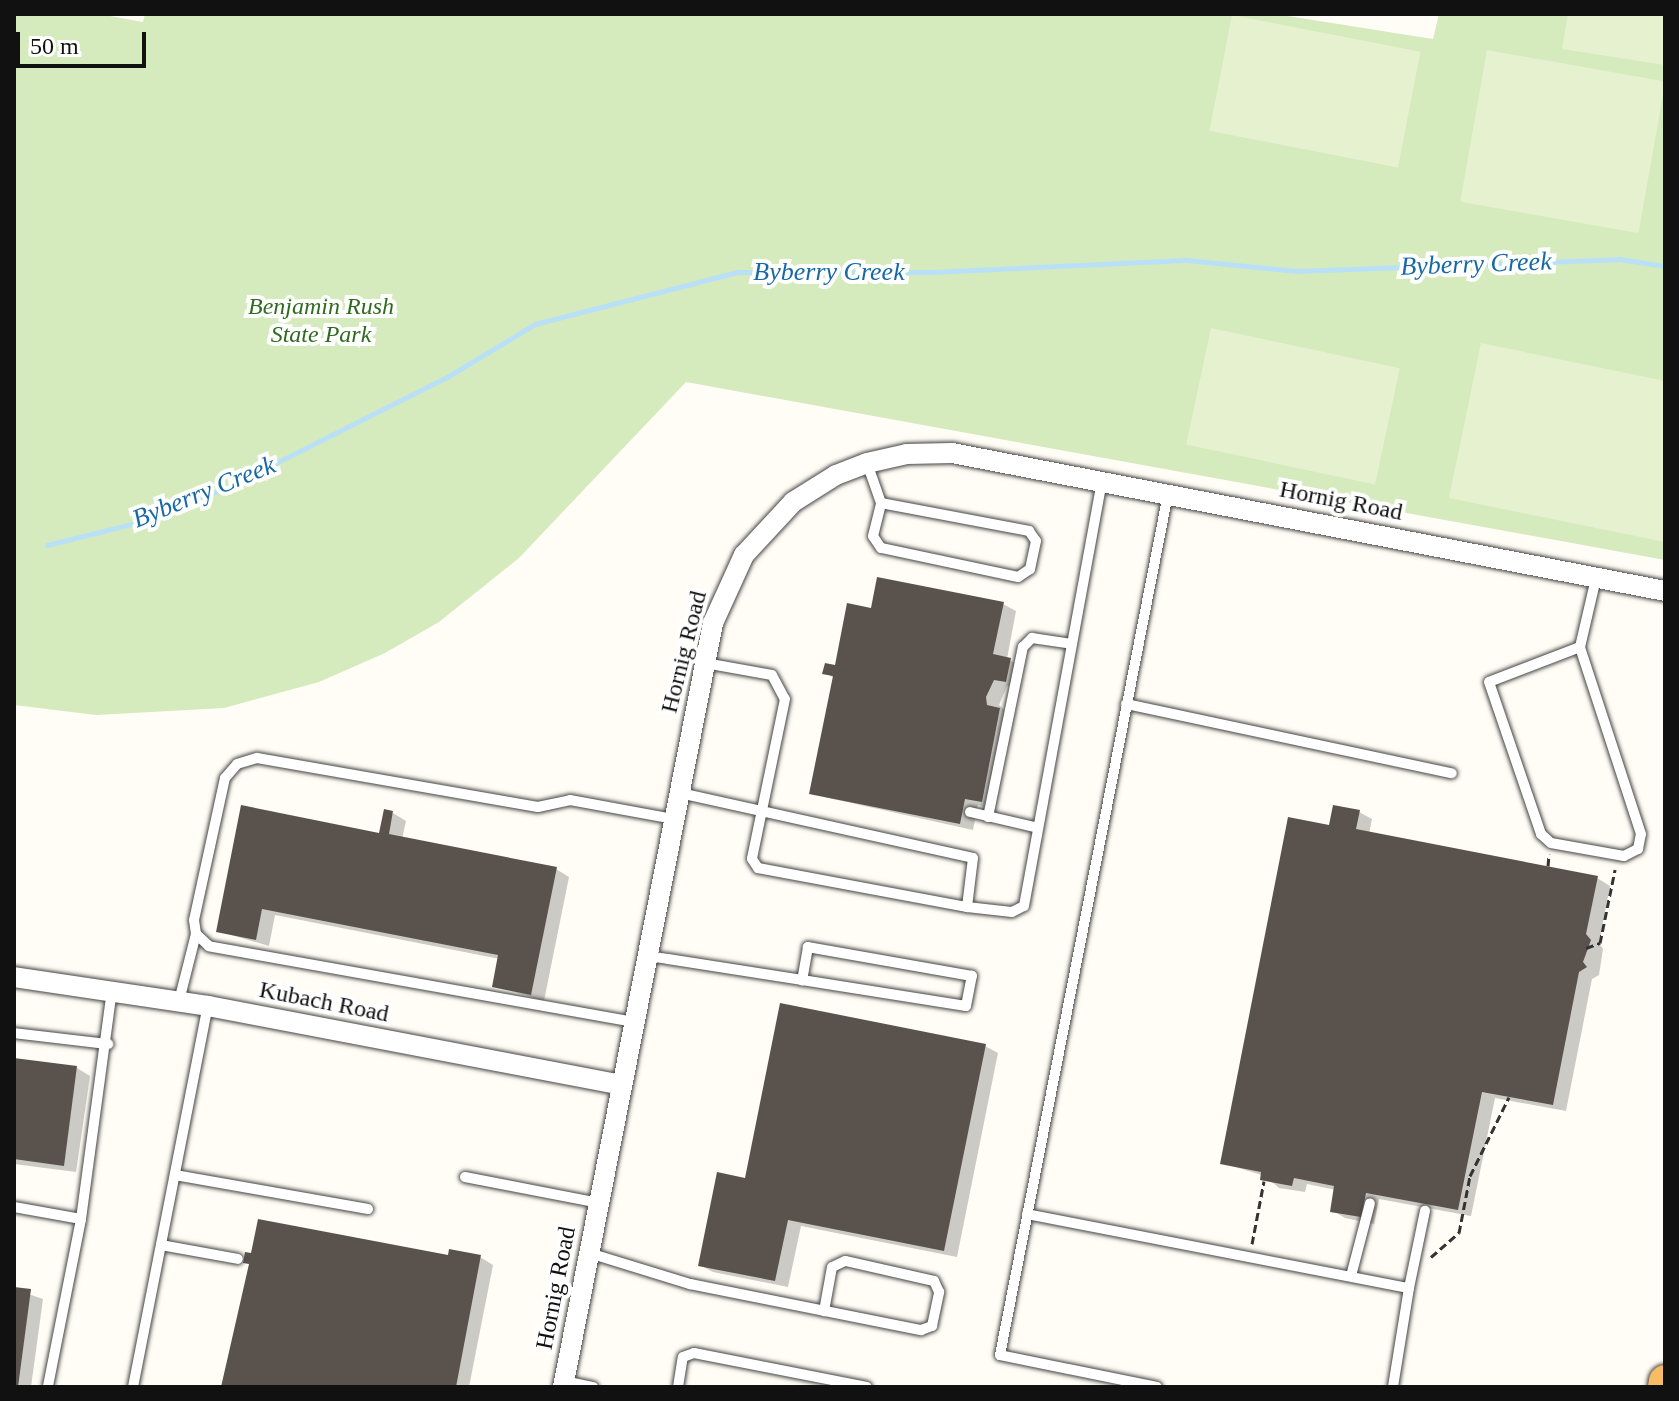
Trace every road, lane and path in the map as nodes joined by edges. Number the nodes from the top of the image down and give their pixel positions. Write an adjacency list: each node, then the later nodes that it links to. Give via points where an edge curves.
1 (867, 463): 2 (street, Hornig Road, via 907,454 952,453); 4 (lane); 9 (street, Hornig Road, via 814,487 759,535 722,598)
2 (1102, 481): 3 (street, Hornig Road); 7 (lane)
3 (1168, 494): 5 (street, Hornig Road); 10 (lane)
4 (881, 503): 4 (lane, via 1029,531 1036,541 1030,569 1018,577 881,548 873,536)
5 (1596, 578): 6 (street, Hornig Road); 8 (lane)
6 (1665, 591)
7 (1072, 644): 15 (lane, via 1032,638 1023,647); 17 (lane)
8 (1580, 647): 8 (lane, via 1641,834 1638,849 1624,856 1551,843 1541,834 1489,682)
9 (705, 663): 12 (street, Hornig Road); 13 (lane, via 772,675 781,685 785,699)
10 (1126, 704): 11 (lane); 41 (lane)
11 (1452, 773)
12 (680, 793): 13 (lane); 16 (street, Hornig Road)
13 (763, 811): 19 (lane, via 973,858); 19 (lane, via 752,859 758,868)
14 (970, 812): 15 (lane)
15 (988, 817): 17 (lane)
16 (674, 819): 20 (lane, via 570,800 538,807 257,758 237,764 225,778 194,920); 22 (street, Hornig Road)
17 (1038, 828): 19 (lane, via 1024,906 1012,912)
18 (1615, 870): 21 (path, via 1600,943)
19 (967, 907)
20 (196, 934): 26 (lane); 28 (lane, via 209,946)
21 (1586, 948)
22 (647, 956): 24 (lane); 28 (street, Hornig Road)
23 (14, 977): 25 (street, Kubach Road)
24 (802, 980): 24 (lane, via 966,1006 972,976 808,947)
25 (112, 991): 26 (street, Kubach Road); 30 (lane)
26 (179, 1001): 27 (street, Kubach Road)
27 (208, 1006): 31 (street, Kubach Road); 33 (lane)
28 (634, 1022): 31 (street, Hornig Road)
29 (14, 1033): 30 (lane)
30 (108, 1044): 42 (lane)
31 (622, 1085): 36 (street, Hornig Road)
32 (1509, 1097): 47 (path, via 1470,1176 1459,1233)
33 (175, 1175): 39 (lane); 43 (lane)
34 (465, 1177): 36 (lane)
35 (1264, 1181): 45 (path)
36 (599, 1203): 44 (street, Hornig Road)
37 (1370, 1203): 48 (lane)
38 (14, 1207): 42 (lane)
39 (368, 1209)
40 (1425, 1211): 47 (lane)
41 (1027, 1214): 45 (lane); 58 (lane, via 1000,1355)
42 (81, 1219): 53 (lane)
43 (161, 1245): 46 (lane); 54 (lane)
44 (589, 1253): 50 (lane, via 690,1284); 52 (street, Hornig Road)
45 (1249, 1257): 48 (lane)
46 (238, 1259)
47 (1413, 1272): 49 (lane)
48 (1351, 1276): 49 (lane)
49 (1409, 1288): 59 (lane)
50 (824, 1311): 50 (lane, via 921,1330 932,1326 939,1292 934,1281 845,1261 832,1267)
51 (1665, 1381): 60 (highway)
52 (563, 1384): 55 (lane)
53 (48, 1386)
54 (133, 1387)
55 (593, 1387)
56 (678, 1387): 57 (lane, via 683,1357 694,1353)
57 (867, 1387)
58 (1157, 1387)
59 (1393, 1387)
60 (1664, 1387)

